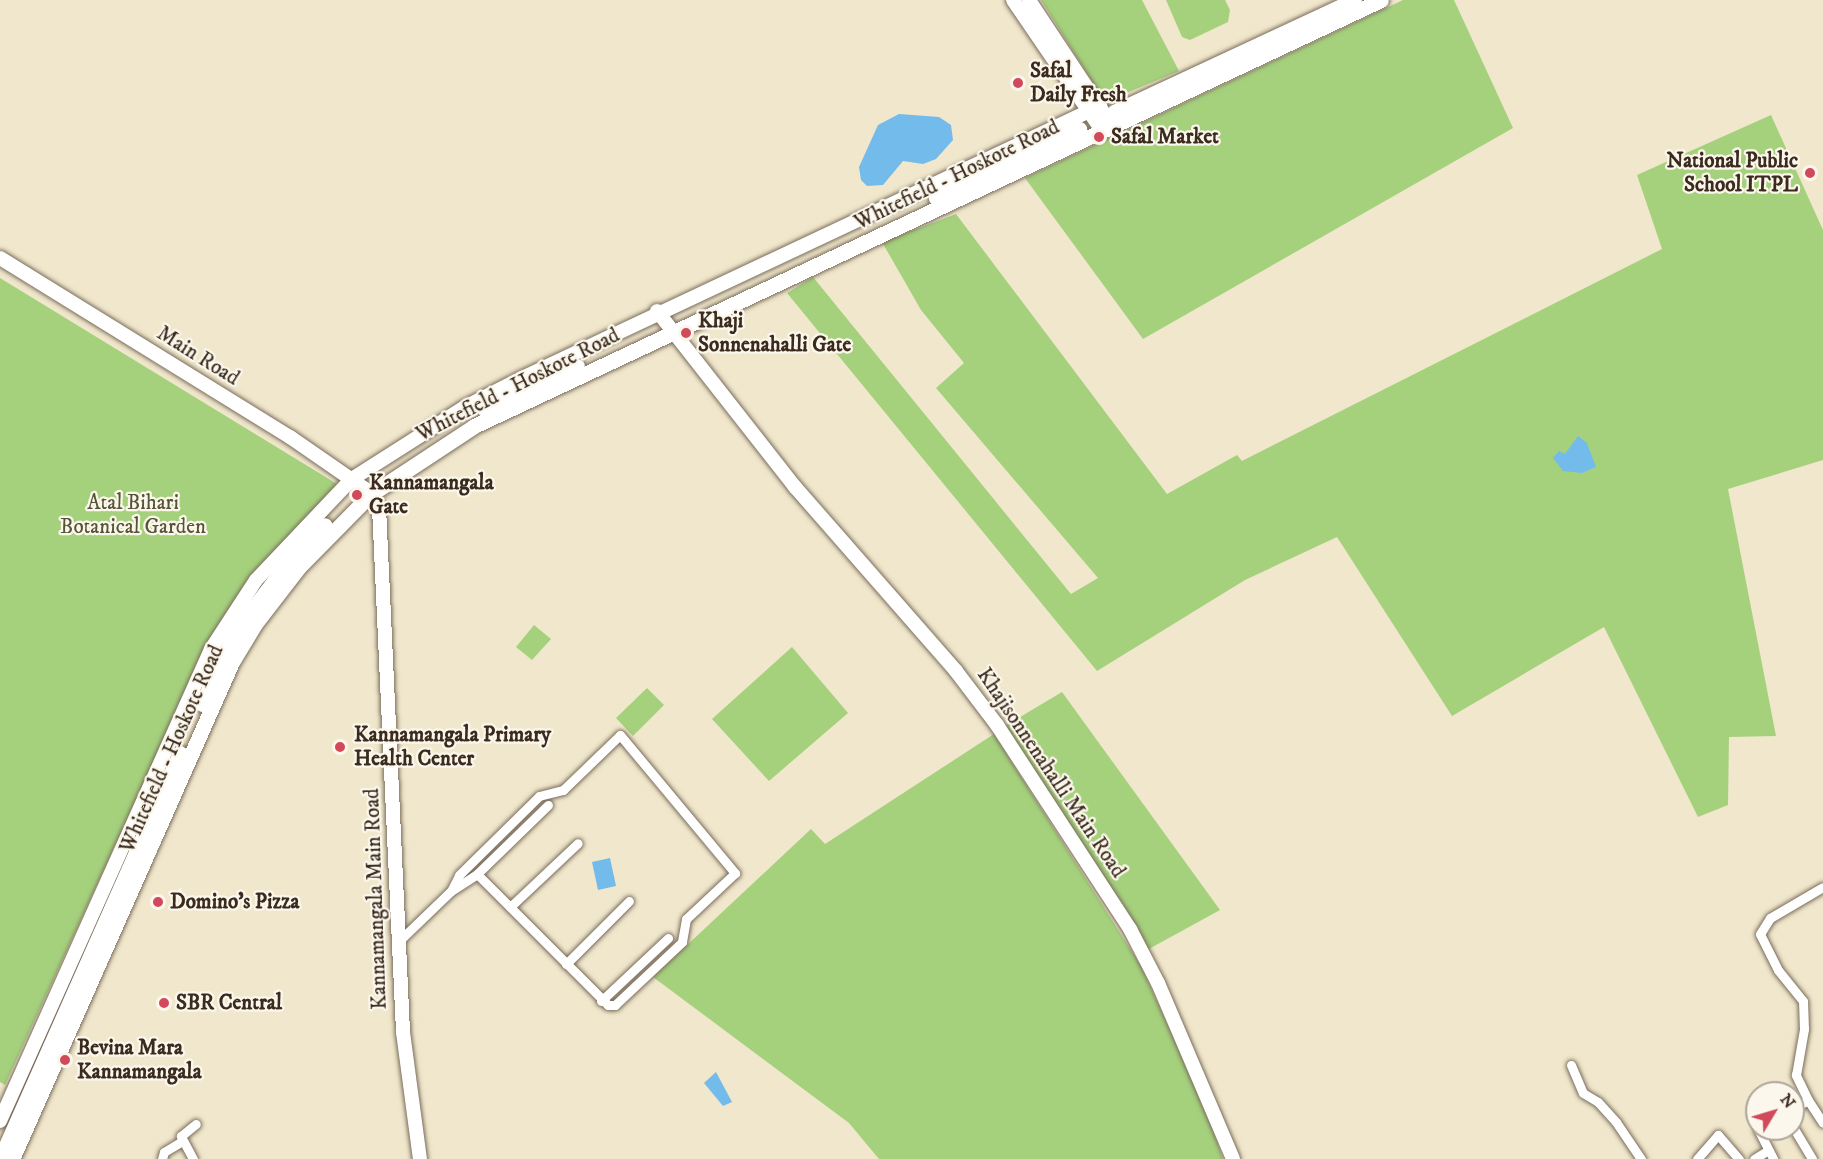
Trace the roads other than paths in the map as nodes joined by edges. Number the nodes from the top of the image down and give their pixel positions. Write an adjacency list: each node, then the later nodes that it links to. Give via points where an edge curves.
1 (1013, 0): 5 (street)
2 (1029, 0): 5 (street)
3 (1354, 0): 6 (main road, Whitefield - Hoskote Road)
4 (1381, 0): 6 (main road, Whitefield - Hoskote Road)
5 (1057, 53): 6 (street)
6 (1100, 118): 8 (main road, Whitefield - Hoskote Road); 8 (street)
7 (0, 258): 9 (street, Main Road)
8 (664, 322): 9 (street, via 465,407); 10 (main road, Whitefield - Hoskote Road, via 474,426); 37 (street, Khajisonnenahalli Main Road, via 795,487 956,671 997,725 1130,929 1158,983)
9 (352, 479): 10 (street, Main Road); 25 (street, via 256,580 211,649)
10 (368, 491): 19 (street, Kannamangala Main Road, via 379,507 382,534); 32 (main road, Whitefield - Hoskote Road, via 290,560 245,619 223,656); 33 (main road, Whitefield - Hoskote Road, via 299,567 255,624 232,662)
11 (548, 805): 13 (street)
12 (578, 843): 17 (street)
13 (477, 874): 15 (street); 17 (street)
14 (1823, 887): 23 (street, via 1770,918 1760,934 1778,970 1803,1001 1804,1029 1796,1075)
15 (452, 891): 19 (street); 21 (street, via 459,875 539,796 563,790 621,735 735,873 686,919 682,942 615,1005)
16 (629, 901): 20 (street)
17 (510, 907): 20 (street)
18 (668, 938): 21 (street)
19 (400, 940): 36 (street, Kannamangala Main Road, via 403,1041)
20 (566, 964): 21 (street)
21 (601, 1001)
22 (1571, 1065): 38 (street, via 1583,1093 1598,1102 1616,1122)
23 (1808, 1100): 24 (street); 26 (street)
24 (1805, 1102)
25 (0, 1121)
26 (1823, 1123)
27 (196, 1124): 28 (street, via 184,1133)
28 (182, 1141): 34 (street, via 164,1152); 35 (street)
29 (1763, 1141): 31 (street)
30 (1801, 1141): 43 (street)
31 (1767, 1150): 41 (street); 42 (street)
32 (0, 1159)
33 (12, 1159)
34 (162, 1159)
35 (193, 1159)
36 (420, 1159)
37 (1233, 1159)
38 (1641, 1159)
39 (1697, 1159): 40 (street, via 1716,1135)
40 (1739, 1159)
41 (1754, 1159)
42 (1773, 1159)
43 (1812, 1159)

